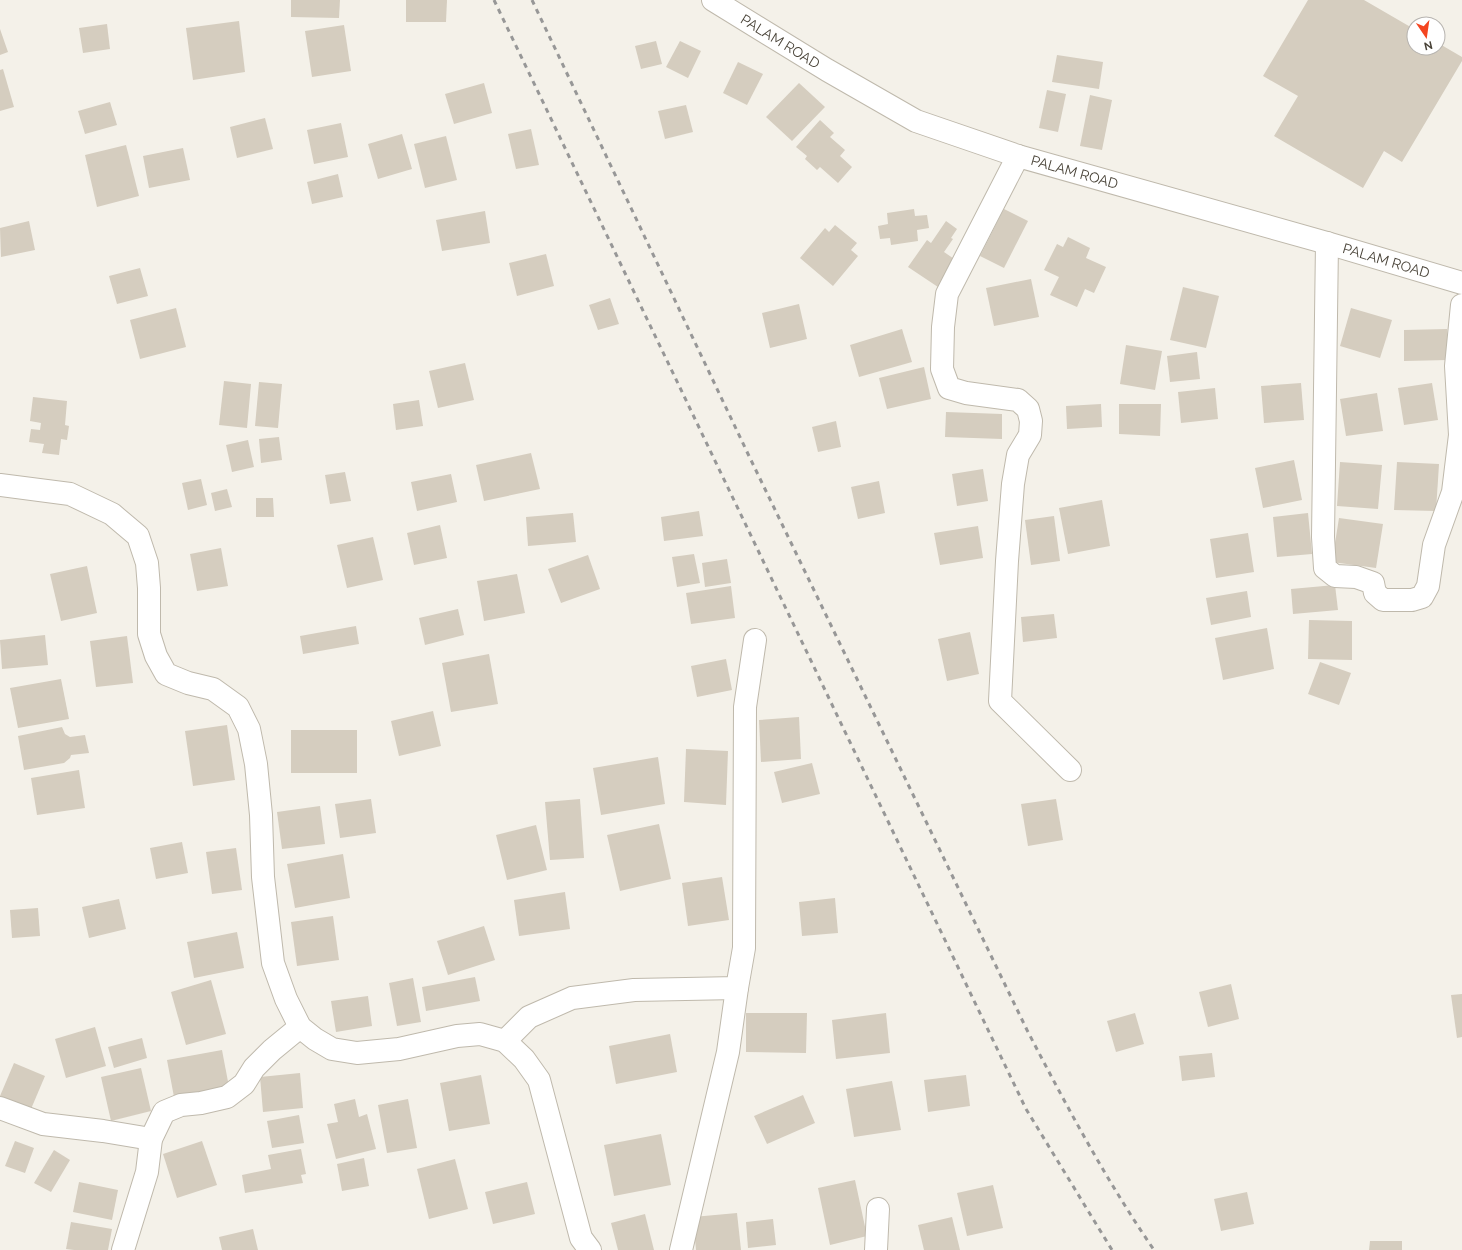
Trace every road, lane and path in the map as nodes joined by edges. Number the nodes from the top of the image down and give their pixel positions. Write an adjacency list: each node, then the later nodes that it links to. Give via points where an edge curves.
1 (713, 0): 2 (street, PALAM ROAD, via 916,121)
2 (1018, 156): 3 (street, PALAM ROAD); 8 (street, via 947,294 942,369 949,388 966,393 1018,400 1028,409 1031,421 1030,435 1018,455 1014,484 1007,561 1000,702)
3 (1327, 243): 4 (street, PALAM ROAD); 5 (street, via 1323,537 1325,568 1335,576 1356,577 1373,583 1375,593 1383,600 1412,600 1422,597 1428,586 1434,545 1454,485 1460,435 1456,366)
4 (1462, 283)
5 (1462, 305)
6 (0, 485): 10 (street, via 70,494 112,514 138,536 147,563 149,634 156,656 166,674 213,689 238,707 249,729 256,764 263,877 273,963 286,999)
7 (755, 640): 9 (street, via 745,707 744,948)
8 (1070, 770)
9 (737, 988): 11 (street, via 634,990 572,998 529,1017); 17 (street, via 728,1052)
10 (300, 1027): 11 (street, via 332,1049 357,1053 399,1049 457,1036 480,1034); 13 (street, via 272,1050 254,1068 244,1084 227,1097 181,1105 164,1112)
11 (505, 1041): 16 (street, via 524,1058 539,1080 581,1238)
12 (0, 1108): 13 (street, via 43,1124)
13 (151, 1139): 15 (street, via 147,1172)
14 (878, 1209): 18 (street)
15 (123, 1250)
16 (590, 1250)
17 (681, 1250)
18 (876, 1250)

